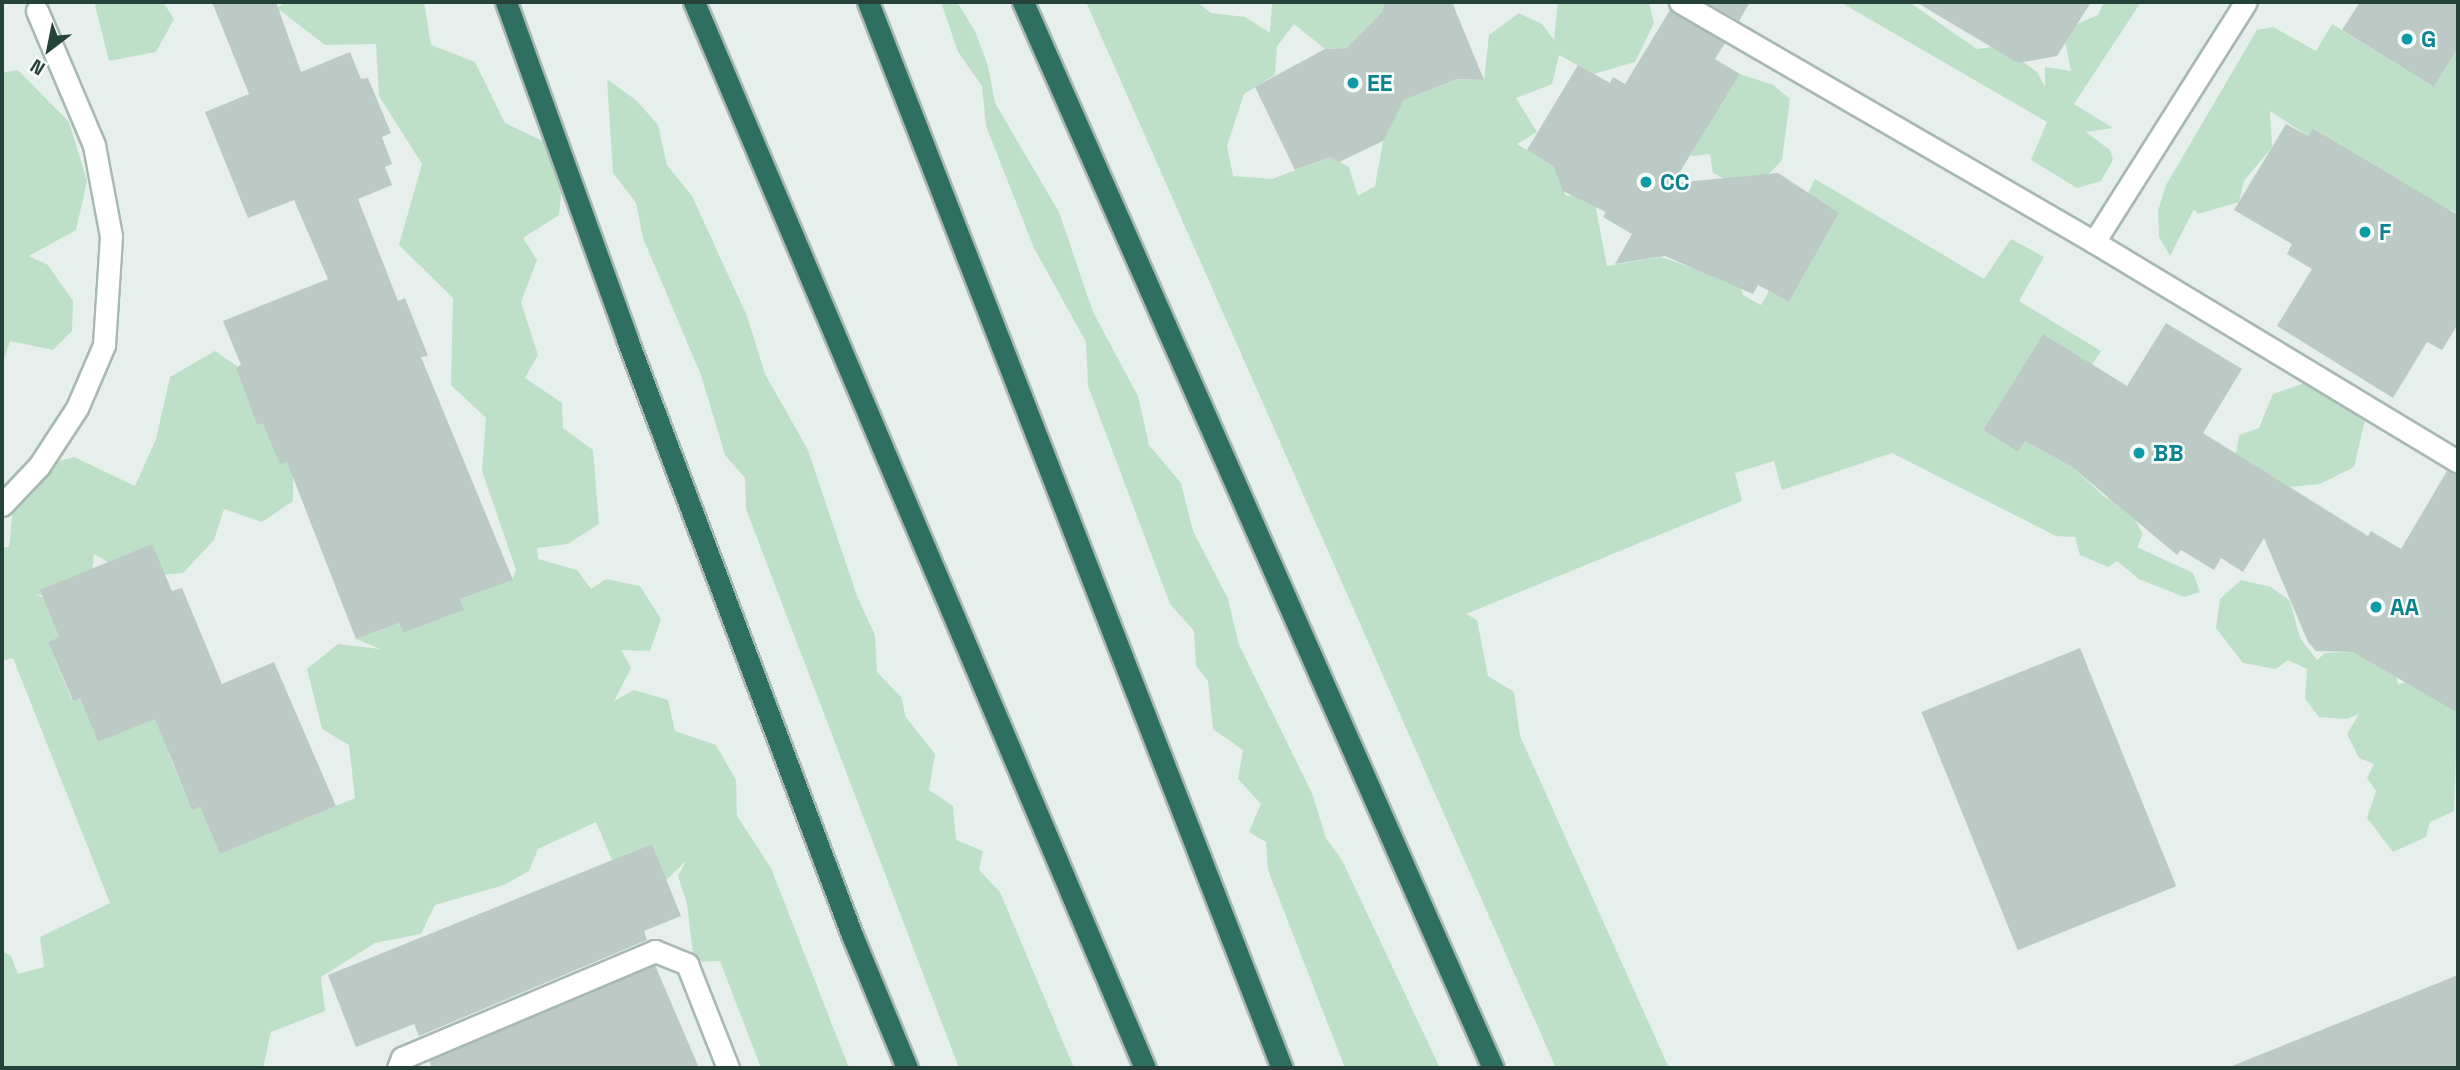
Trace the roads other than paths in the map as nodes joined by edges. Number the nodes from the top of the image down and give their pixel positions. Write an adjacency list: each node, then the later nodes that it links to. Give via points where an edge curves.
1 (506, 2): 13 (highway, via 632,352 852,935)
2 (694, 2): 14 (highway)
3 (868, 2): 15 (highway)
4 (1023, 2): 16 (highway)
5 (1680, 2): 8 (lane)
6 (2246, 2): 8 (lane)
7 (37, 11): 10 (lane, via 94,145 111,236 104,345 78,408 39,466)
8 (2094, 242): 9 (lane)
9 (2458, 462)
10 (2, 505)
11 (398, 1068): 12 (lane, via 402,1058 655,951 687,964)
12 (728, 1068)
13 (907, 1068)
14 (1145, 1068)
15 (1282, 1068)
16 (1493, 1068)

